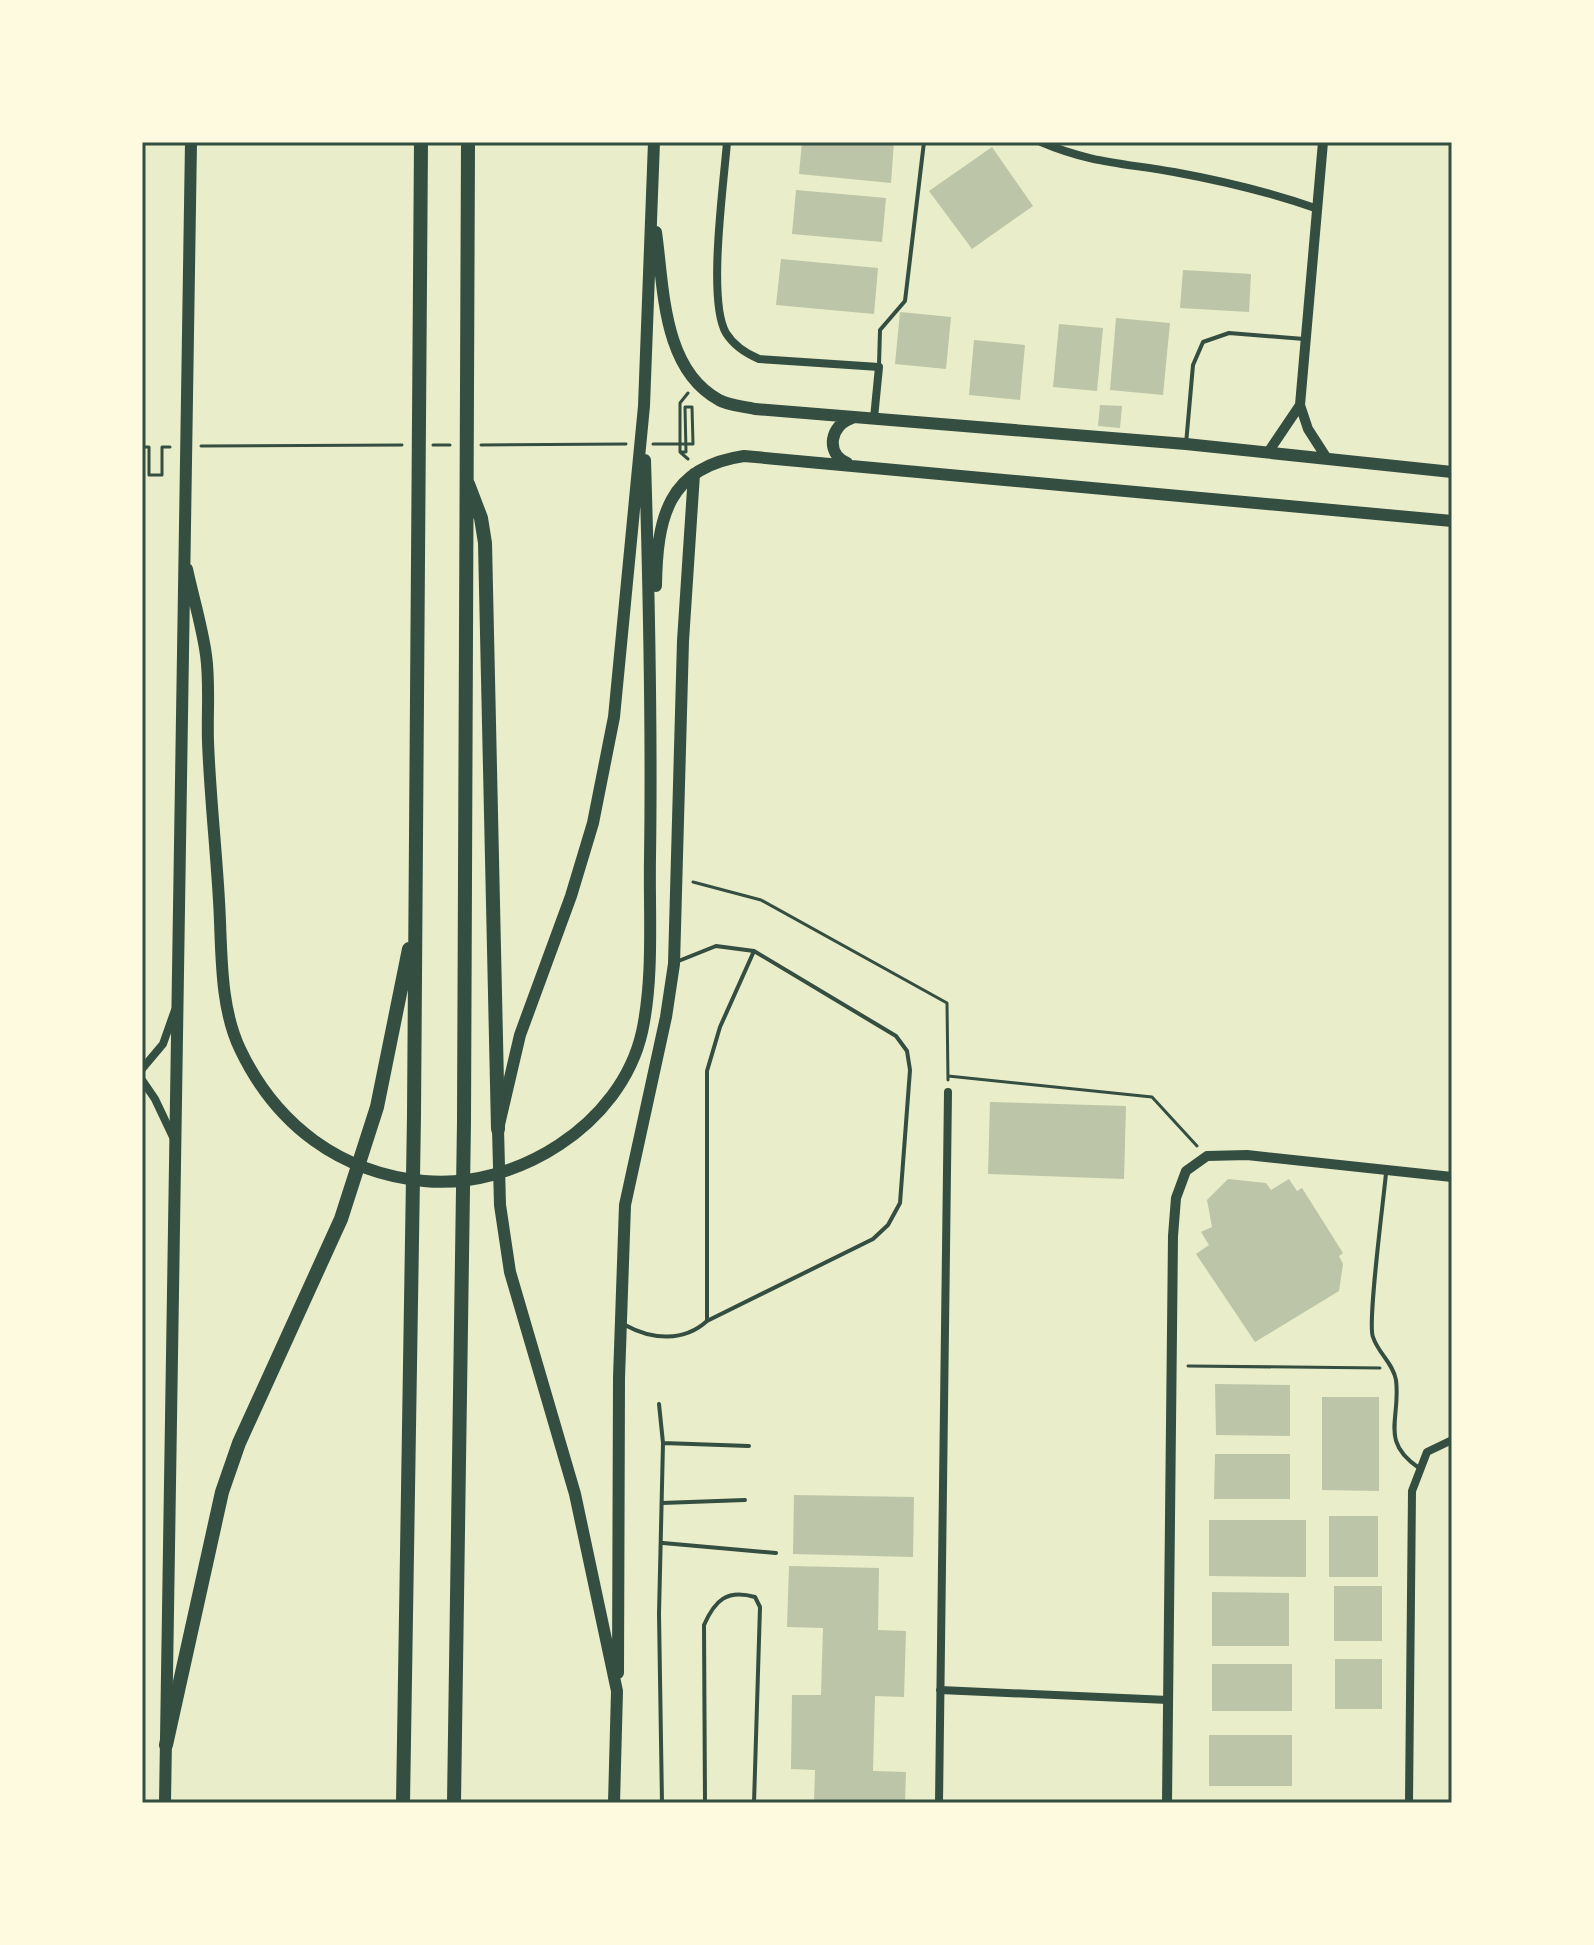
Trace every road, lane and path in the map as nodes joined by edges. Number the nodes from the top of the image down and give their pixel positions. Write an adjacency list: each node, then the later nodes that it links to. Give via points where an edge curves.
1 (191, 142): 12 (main road)
2 (198, 142): 12 (main road)
3 (421, 142): 35 (highway)
4 (468, 142): 30 (highway)
5 (654, 142): 10 (main road)
6 (727, 142): 14 (street, via 719,285 724,331 741,351 759,359)
7 (924, 142): 14 (lane, via 905,301 880,330)
8 (1041, 142): 11 (street, via 1077,158 1223,181)
9 (1323, 142): 11 (street)
10 (652, 197): 15 (main road, via 669,329); 17 (main road)
11 (1318, 209): 13 (street)
12 (191, 226): 32 (main road)
13 (1306, 339): 16 (street); 21 (lane, via 1229,333 1203,342 1193,365)
14 (879, 367): 19 (street)
15 (696, 384): 18 (main road, via 722,402); 25 (path, via 680,403)
16 (1300, 405): 24 (street); 26 (street)
17 (644, 406): 33 (main road); 43 (main road, via 614,717 593,823 520,1035)
18 (855, 417): 19 (main road); 27 (main road, via 835,428 832,439 840,460)
19 (874, 418): 21 (main road)
20 (693, 444): 25 (path, via 692,407 685,407 686,452)
21 (1186, 444): 24 (main road)
22 (142, 447): 23 (path, via 149,447 149,475 162,475)
23 (162, 447)
24 (1269, 451): 26 (main road)
25 (680, 452): 28 (path)
26 (1326, 457): 29 (main road)
27 (851, 465): 28 (main road, via 744,456); 31 (main road)
28 (697, 472): 33 (main road, via 672,497 657,538); 34 (main road, via 683,641)
29 (1452, 472)
30 (465, 478): 43 (highway, via 485,543); 67 (highway, via 464,1121)
31 (1452, 521)
32 (183, 551): 33 (main road, via 207,656 226,993 244,1056 262,1091 297,1131 341,1160 391,1178 444,1183 508,1170 545,1155 587,1123 620,1082 642,1034 647,984); 38 (main road)
33 (652, 730)
34 (678, 879): 37 (main road); 40 (path, via 761,900 947,1003)
35 (415, 918): 64 (highway, via 377,1107 341,1219 222,1492); 66 (highway)
36 (754, 951): 37 (lane, via 716,946); 48 (lane, via 707,1071); 48 (lane, via 902,1043 910,1070 900,1203 888,1225 864,1245)
37 (674, 964): 49 (main road, via 625,1205)
38 (175, 1010): 39 (street, via 163,1044); 44 (main road)
39 (142, 1069)
40 (948, 1076): 42 (path); 45 (path, via 1152,1097)
41 (142, 1080): 44 (street)
42 (948, 1092): 61 (street)
43 (498, 1129): 62 (main road, via 500,1205 510,1272 575,1494)
44 (173, 1137): 64 (main road)
45 (1207, 1156): 46 (street, via 1247,1155); 50 (street, via 1186,1171 1176,1198)
46 (1386, 1170): 47 (street); 51 (lane, via 1371,1336)
47 (1452, 1177)
48 (707, 1321): 49 (lane, via 694,1333 668,1336 643,1333)
49 (620, 1322): 62 (main road)
50 (1172, 1366): 51 (path); 63 (street)
51 (1392, 1368): 56 (lane, via 1393,1431 1401,1456)
52 (659, 1404): 54 (lane)
53 (1452, 1440): 56 (street, via 1427,1452)
54 (663, 1443): 55 (lane); 58 (lane)
55 (749, 1446)
56 (1419, 1468): 74 (street, via 1412,1491)
57 (745, 1500): 58 (lane)
58 (662, 1503): 59 (lane)
59 (663, 1543): 60 (lane); 69 (lane)
60 (776, 1553)
61 (940, 1690): 63 (street); 72 (street)
62 (617, 1691): 68 (main road)
63 (1168, 1700): 73 (street)
64 (166, 1745): 65 (main road)
65 (165, 1803)
66 (403, 1803)
67 (454, 1803)
68 (614, 1803)
69 (662, 1803)
70 (705, 1803): 71 (lane, via 704,1625 713,1605 740,1593 755,1597 760,1607)
71 (754, 1803)
72 (939, 1803)
73 (1167, 1803)
74 (1409, 1803)

